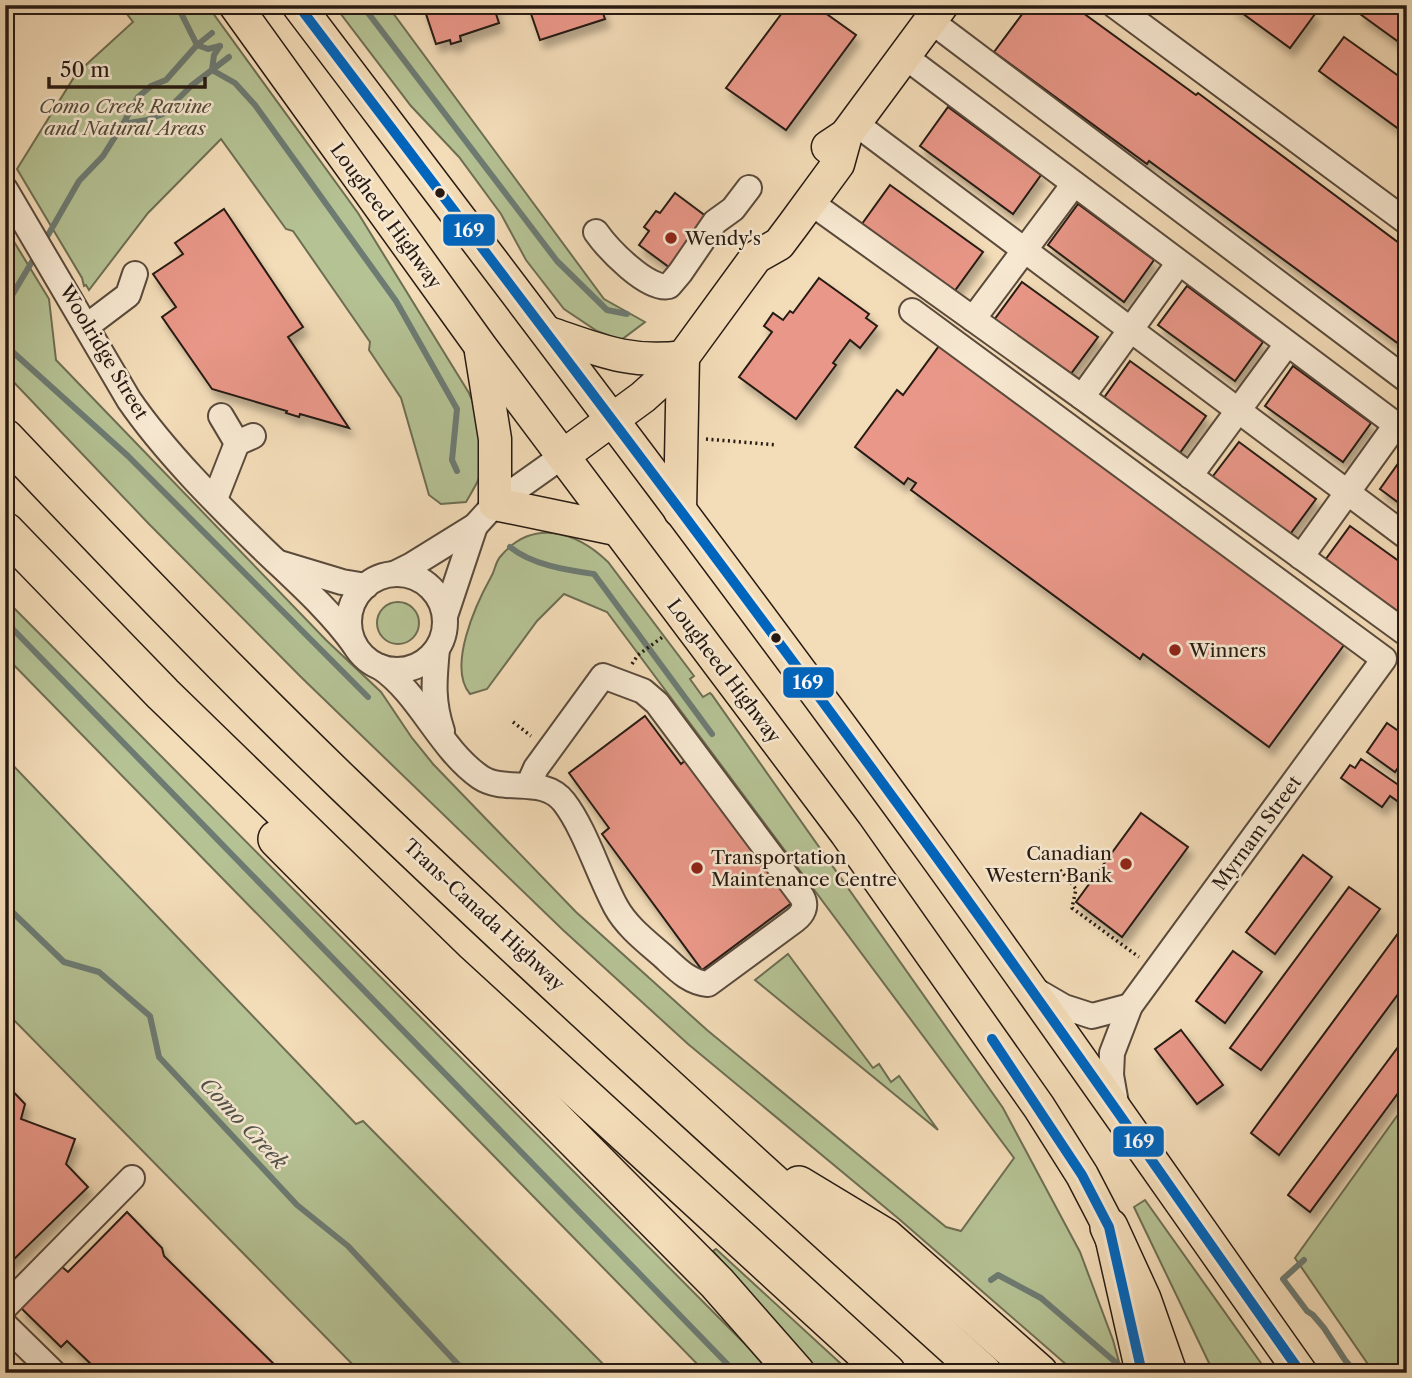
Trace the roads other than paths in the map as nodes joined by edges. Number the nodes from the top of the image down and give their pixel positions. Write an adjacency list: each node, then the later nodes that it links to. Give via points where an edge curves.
1 (235, 5): 23 (main road, Lougheed Highway)
2 (298, 5): 21 (main road)
3 (1114, 5): 11 (street)
4 (936, 10): 5 (main road); 25 (street)
5 (904, 56): 6 (main road); 7 (street)
6 (850, 129): 10 (main road, via 838,164); 13 (street); 14 (main road, via 821,152 769,221)
7 (1074, 184): 13 (street); 15 (street)
8 (5, 188): 19 (street, Woolridge Street)
9 (748, 188): 12 (street, via 733,209 715,222 669,286 647,280 611,251)
10 (810, 202): 14 (main road, via 779,244); 18 (street)
11 (1407, 222)
12 (596, 232)
13 (1024, 250): 18 (street); 20 (street)
14 (756, 257): 24 (main road)
15 (1178, 264): 20 (street); 22 (street)
16 (136, 291): 19 (street)
17 (912, 312): 54 (street, Myrnam Street, via 1384,659)
18 (973, 318): 26 (street)
19 (87, 326): 35 (street, Woolridge Street, via 142,418)
20 (1130, 330): 26 (street); 27 (street)
21 (549, 333): 24 (main road, via 625,358); 29 (main road)
22 (1287, 344): 27 (street); 30 (street)
23 (481, 347): 32 (main road, Lougheed Highway); 37 (main road, via 495,439)
24 (682, 357): 29 (main road, via 643,397); 36 (main road)
25 (1407, 380)
26 (1082, 397): 33 (street)
27 (1239, 411): 33 (street); 34 (street)
28 (221, 416): 35 (street, via 245,440)
29 (611, 421): 32 (main road); 36 (main road)
30 (1402, 429): 34 (street)
31 (5, 438): 56 (highway, Trans-Canada Highway, via 344,784)
32 (564, 455): 37 (street); 38 (main road, Lougheed Highway)
33 (1190, 476): 41 (street)
34 (1349, 493): 40 (street); 41 (street)
35 (215, 499): 42 (street, Woolridge Street)
36 (680, 511): 53 (main road)
37 (485, 515): 38 (main road); 43 (street); 45 (street)
38 (616, 529): 58 (main road, Lougheed Highway, via 846,833 1040,1107)
39 (5, 531): 50 (highway)
40 (1407, 537)
41 (1301, 557): 46 (street)
42 (279, 563): 44 (street, Woolridge Street); 47 (street, Woolridge Street)
43 (394, 574): 44 (street); 45 (street, via 421,581 432,590)
44 (366, 586): 47 (street, via 350,613)
45 (444, 616): 48 (street)
46 (1407, 634)
47 (354, 644): 49 (street, via 360,654)
48 (437, 649): 49 (street, via 411,668); 51 (street, via 434,704)
49 (380, 667): 51 (street, via 403,685)
50 (163, 694): 63 (highway, via 241,803 717,1283); 64 (highway, via 449,972)
51 (446, 742): 52 (street, via 481,778)
52 (527, 786): 52 (street, via 603,676 643,691 657,703 804,900 804,910 708,984 695,982 617,909 564,801 542,788)
53 (1029, 987): 54 (street, via 1064,1007 1092,1016); 55 (main road)
54 (1130, 1006): 55 (street, Myrnam Street, via 1112,1053)
55 (1117, 1113): 69 (main road)
56 (726, 1142): 65 (highway, Trans-Canada Highway); 66 (highway, via 885,1237)
57 (132, 1178): 59 (street)
58 (1109, 1227): 60 (highway)
59 (5, 1307)
60 (1138, 1309): 67 (main road); 68 (highway)
61 (5, 1325): 62 (street)
62 (54, 1373)
63 (796, 1373)
64 (887, 1373)
65 (983, 1373)
66 (1038, 1373)
67 (1142, 1373)
68 (1168, 1373)
69 (1301, 1373)

